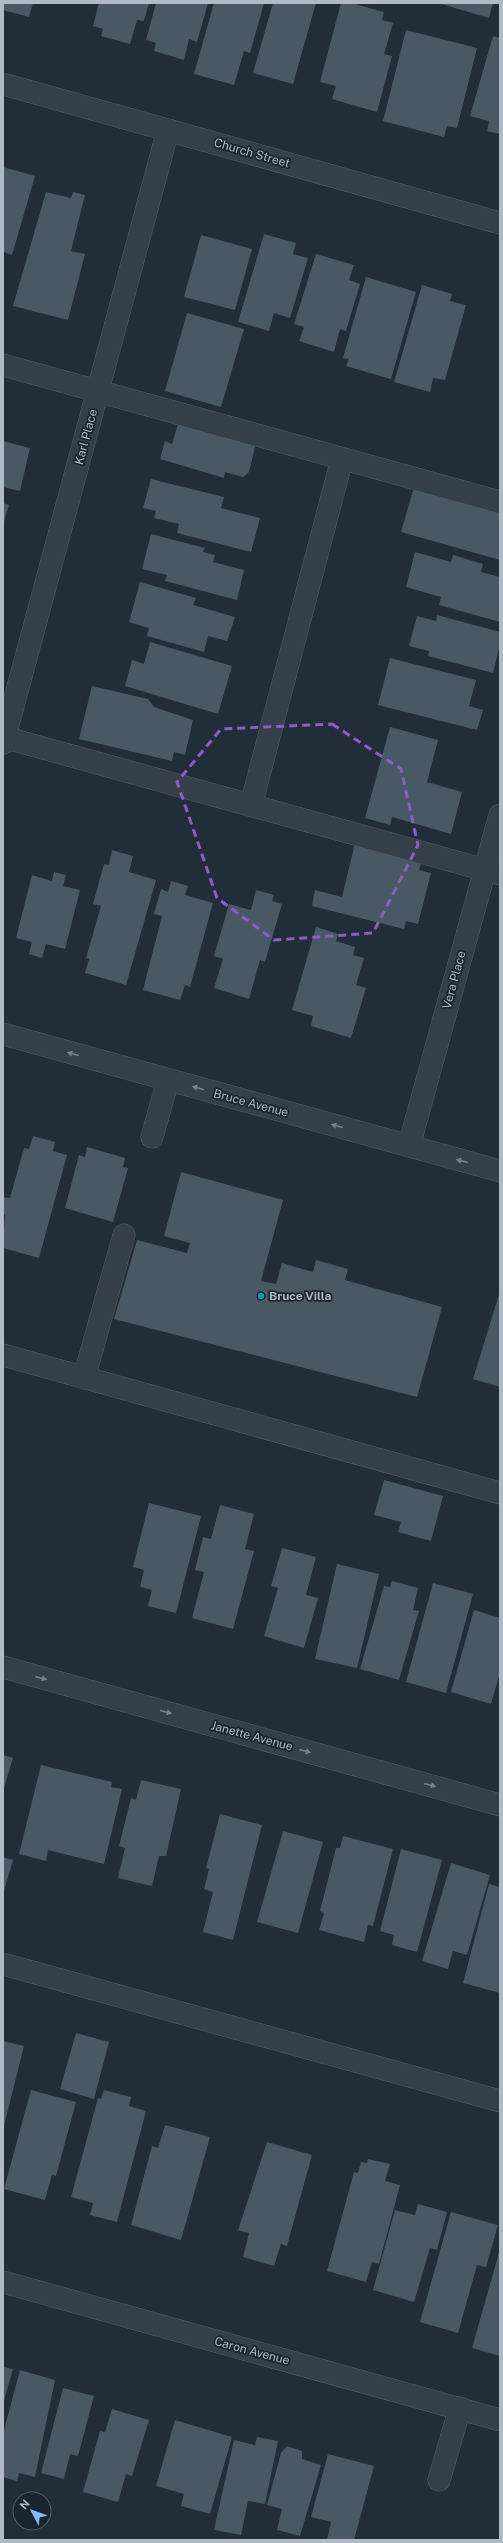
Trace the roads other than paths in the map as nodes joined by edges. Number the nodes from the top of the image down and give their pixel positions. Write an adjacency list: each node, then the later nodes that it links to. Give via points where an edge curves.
1 (3, 84): 2 (street, Church Street)
2 (168, 130): 3 (street, Church Street); 5 (street, Karl Place)
3 (500, 223)
4 (3, 365): 5 (street)
5 (98, 391): 6 (street); 8 (street, Karl Place)
6 (342, 459): 7 (street); 9 (street)
7 (500, 502)
8 (4, 739): 9 (street)
9 (251, 805): 11 (street)
10 (500, 815): 11 (street, Vera Place)
11 (492, 872): 15 (street, Vera Place)
12 (3, 1034): 13 (street, Bruce Avenue, one-way to 12)
13 (168, 1080): 14 (street); 15 (street, Bruce Avenue, one-way to 13)
14 (152, 1137)
15 (409, 1146): 16 (street, Bruce Avenue, one-way to 15)
16 (500, 1171)
17 (124, 1235): 19 (street)
18 (3, 1356): 19 (street)
19 (84, 1378): 20 (street)
20 (500, 1493)
21 (3, 1667): 22 (street, Janette Avenue, one-way to 22)
22 (500, 1804)
23 (3, 1964): 24 (street)
24 (500, 2101)
25 (3, 2282): 26 (street, Caron Avenue)
26 (460, 2408): 27 (street, Caron Avenue); 28 (street)
27 (500, 2420)
28 (439, 2480)

